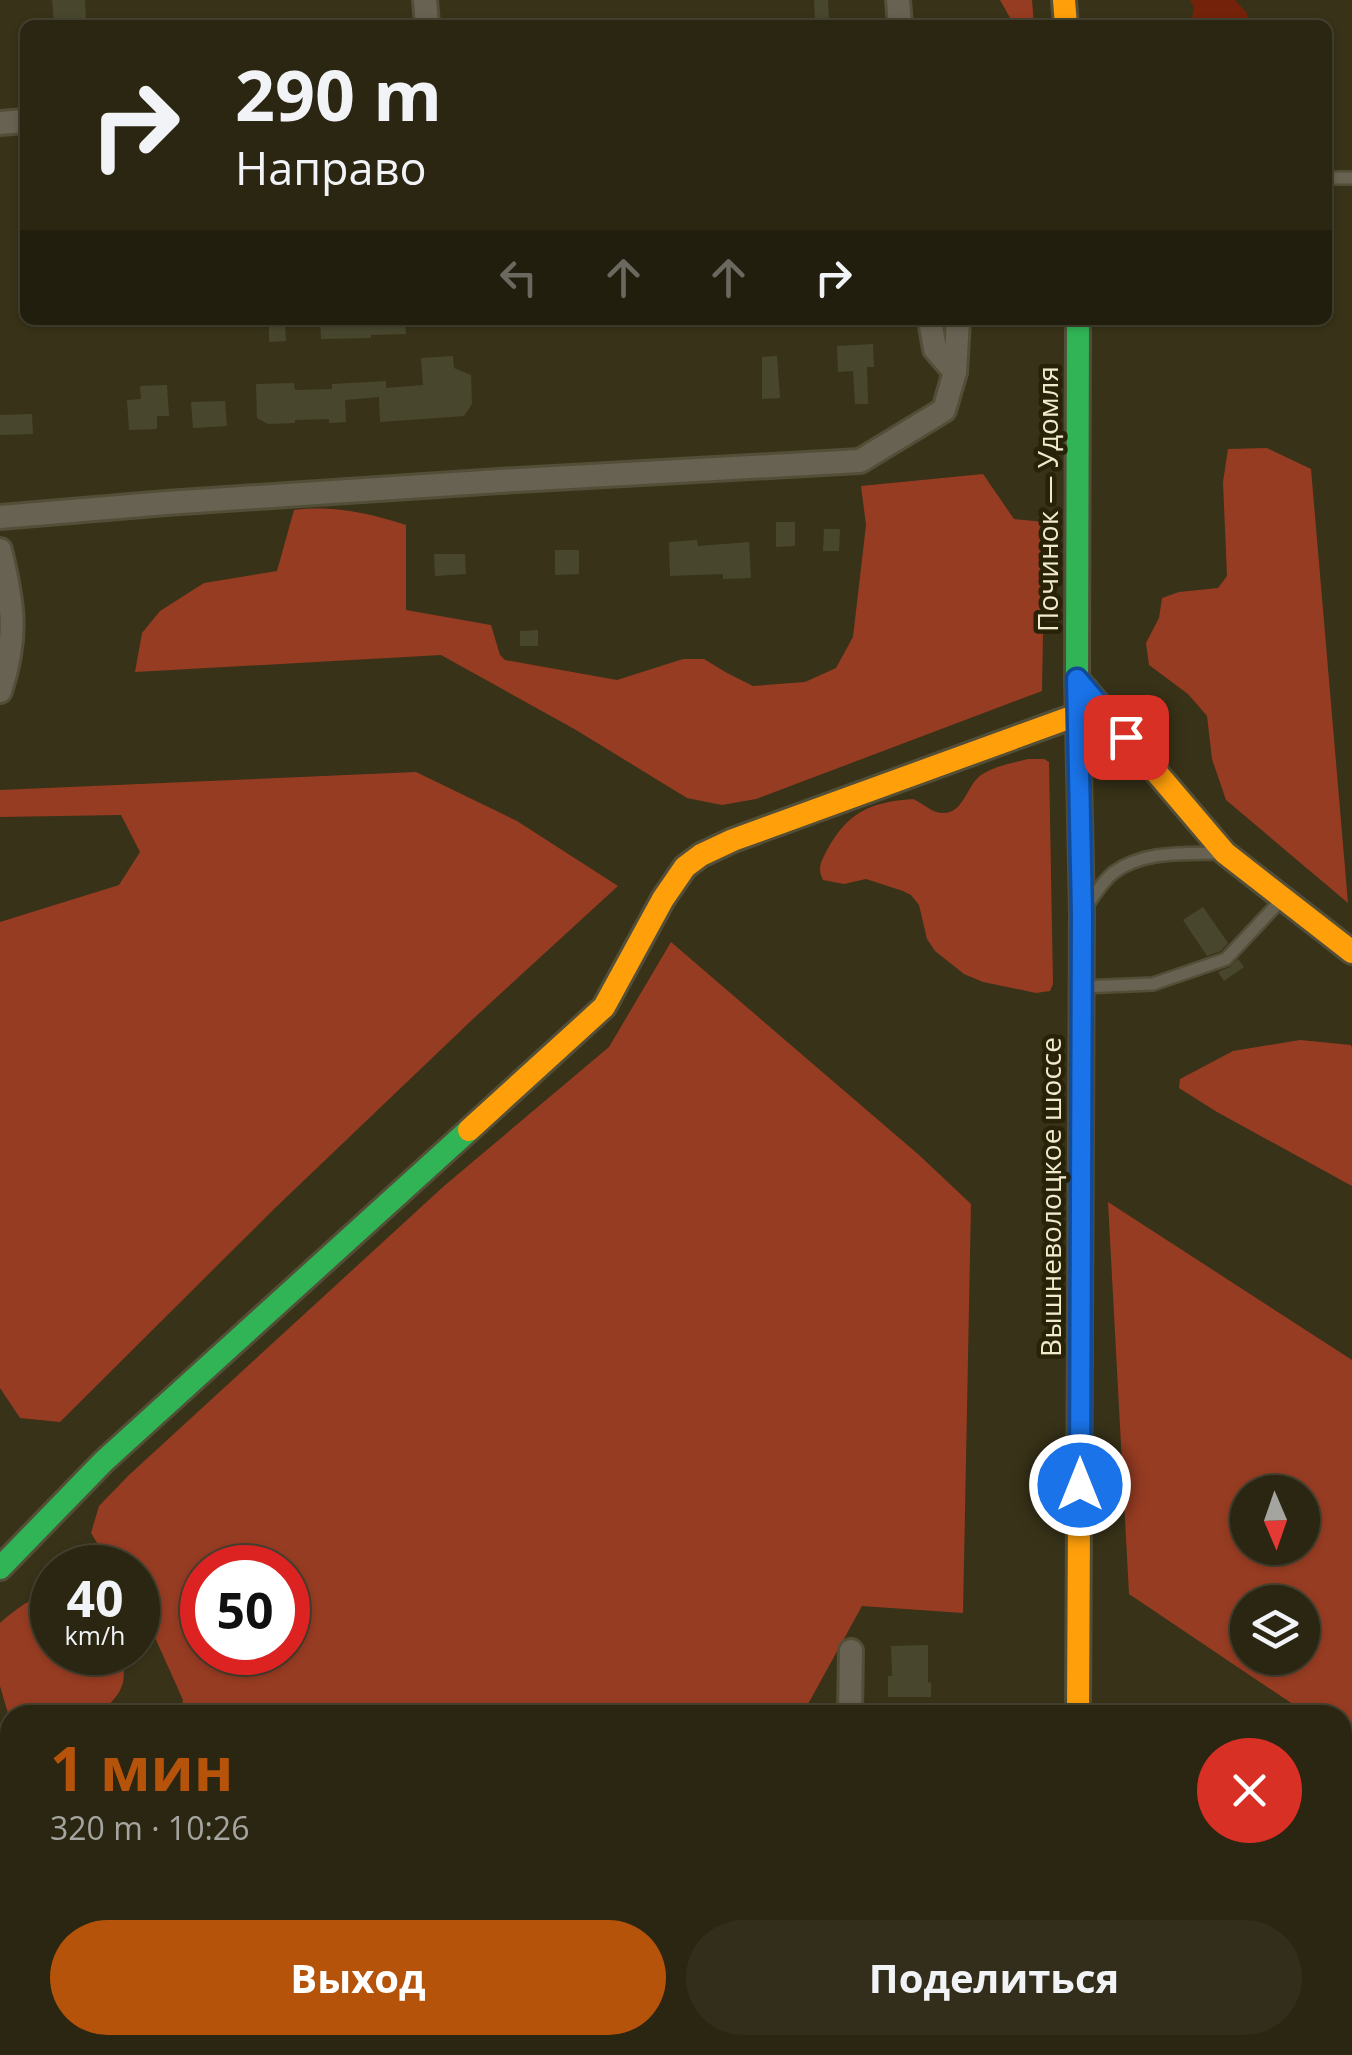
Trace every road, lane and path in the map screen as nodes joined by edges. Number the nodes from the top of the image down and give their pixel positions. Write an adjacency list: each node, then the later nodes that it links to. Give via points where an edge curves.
1 (931, 325): 4 (street, via 935,349)
2 (958, 325): 4 (street)
3 (1078, 325): 7 (main road, Починок — Удомля)
4 (955, 372): 5 (street, via 944,410 860,461)
5 (0, 517)
6 (0, 550): 8 (street, via 13,630)
7 (1077, 679): 9 (main road, Вышневолоцкое шоссе); 10 (main road)
8 (0, 690)
9 (1078, 715): 12 (main road, Вышневолоцкое шоссе); 15 (main road, via 733,840 685,867 604,1007 104,1461)
10 (1225, 853): 11 (main road); 12 (lane, via 1167,854 1128,866 1112,874)
11 (1282, 899): 13 (main road); 14 (lane, via 1226,959 1153,984)
12 (1082, 913): 14 (main road, Вышневолоцкое шоссе)
13 (1352, 952)
14 (1082, 987): 18 (main road, Вышневолоцкое шоссе)
15 (0, 1568)
16 (851, 1651): 17 (street)
17 (850, 1705)
18 (1078, 1705)

